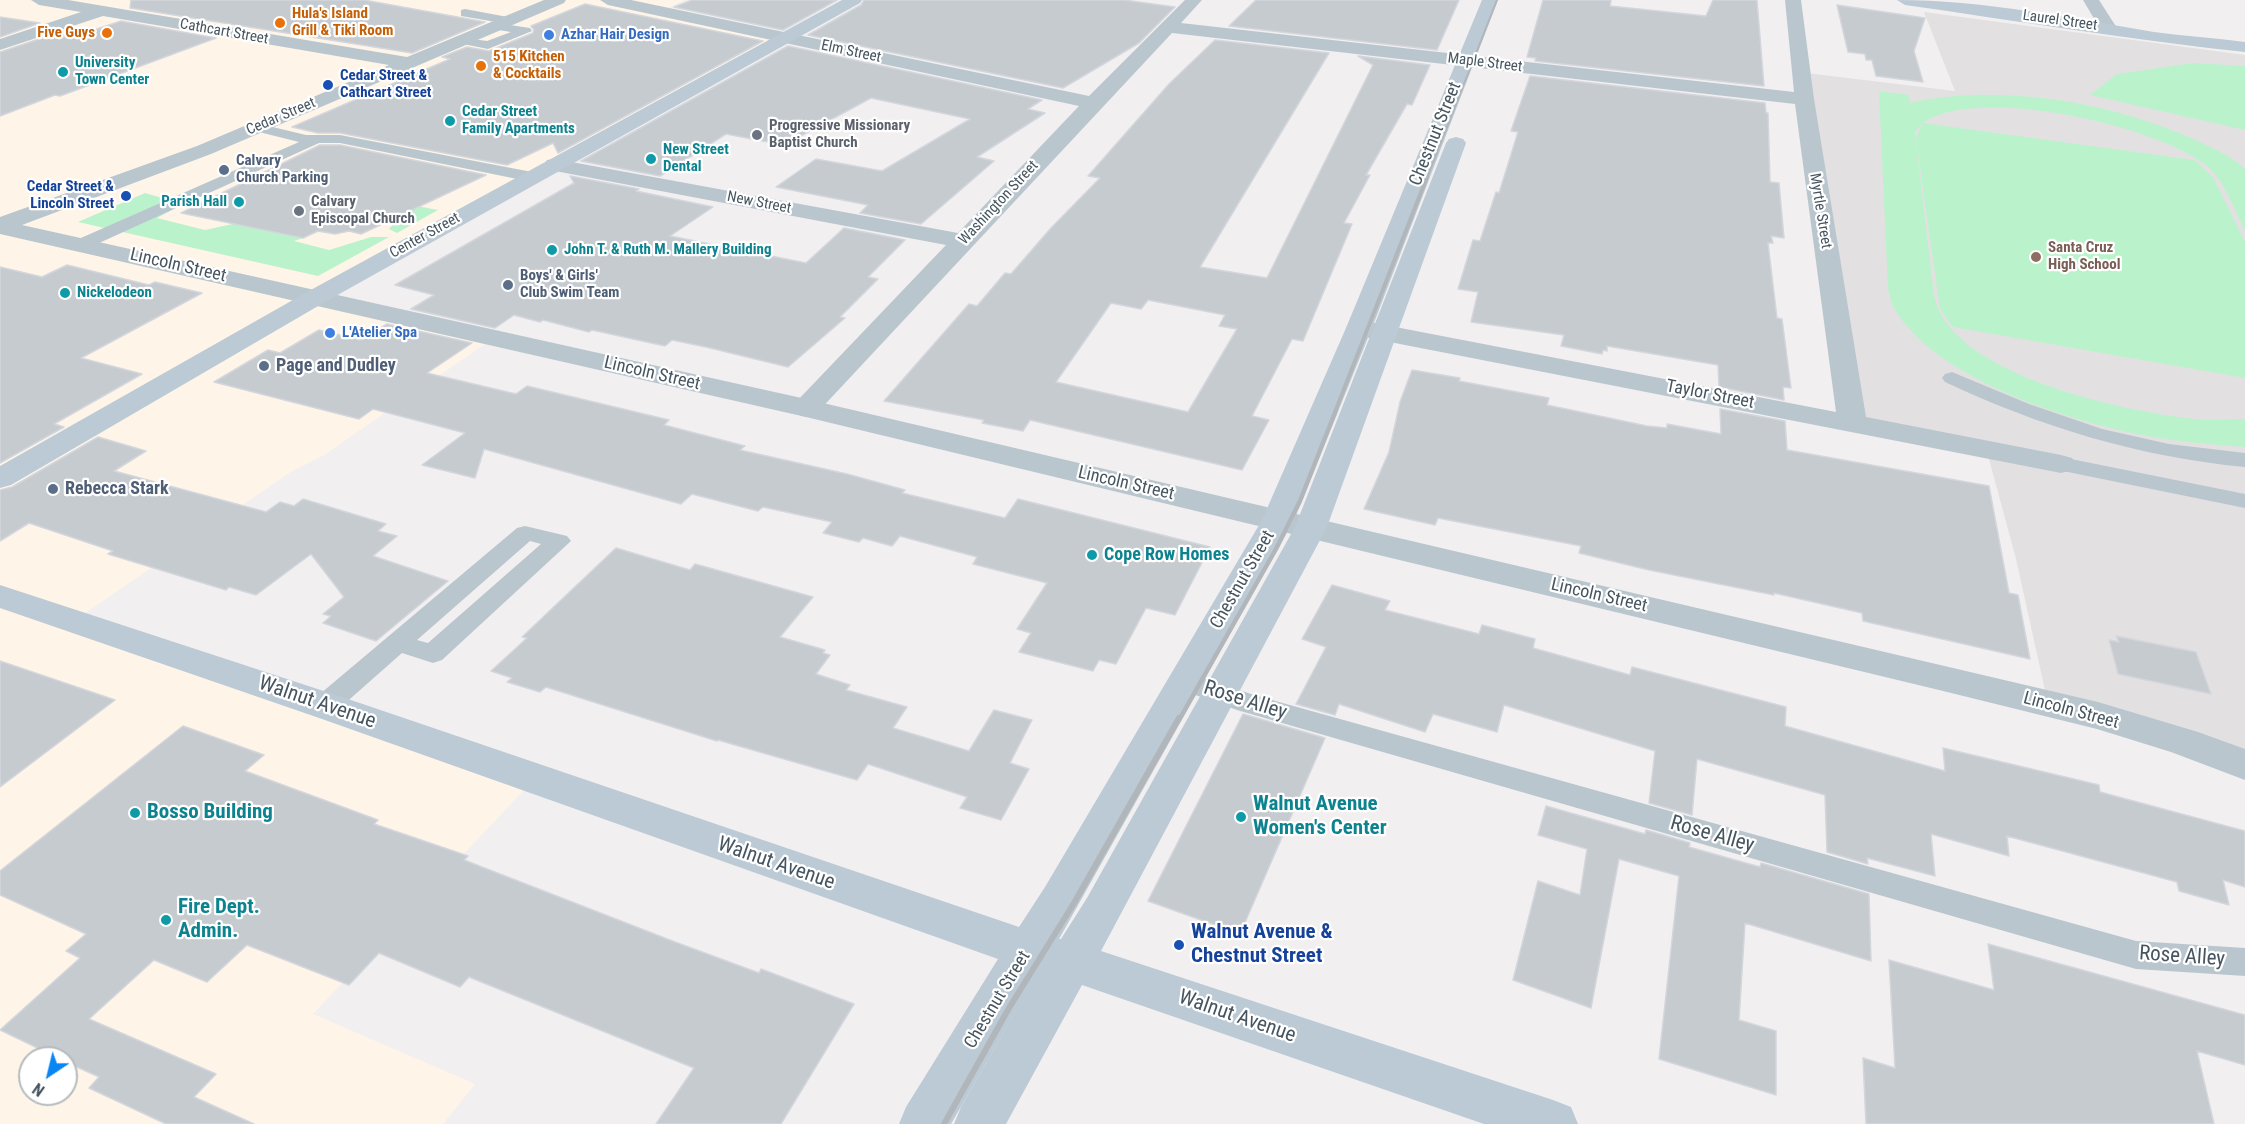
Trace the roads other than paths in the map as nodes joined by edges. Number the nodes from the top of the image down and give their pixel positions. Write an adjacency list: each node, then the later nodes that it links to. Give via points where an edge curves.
1 (39, 0): 14 (street, Cathcart Street)
2 (123, 0): 14 (street)
3 (143, 0): 14 (street)
4 (558, 0): 16 (street, Cedar Street)
5 (608, 0): 19 (street, Elm Street)
6 (854, 0): 19 (main road, Center Street)
7 (1194, 0): 17 (street, Washington Street)
8 (1490, 0): 23 (main road, Chestnut Street)
9 (1508, 0): 23 (main road, Chestnut Street)
10 (1793, 0): 25 (street, Myrtle Street)
11 (1905, 0): 13 (main road, Laurel Street)
12 (2091, 0): 18 (street)
13 (1933, 2): 18 (main road, Laurel Street)
14 (101, 11): 21 (street); 24 (street, Cathcart Street)
15 (465, 13): 16 (lane)
16 (502, 23): 20 (street, Cedar Street); 20 (lane, via 526,31 488,45)
17 (1167, 27): 23 (street, Maple Street); 26 (street, Washington Street)
18 (2108, 28): 22 (main road, Laurel Street)
19 (786, 38): 26 (street, Elm Street); 29 (main road, Center Street)
20 (463, 40): 24 (street, Cedar Street)
21 (0, 45)
22 (2245, 47)
23 (1476, 62): 25 (street, Maple Street); 35 (main road, Chestnut Street)
24 (409, 63): 27 (street, Cedar Street)
25 (1804, 99): 38 (street, Myrtle Street)
26 (1093, 103): 32 (street, Washington Street)
27 (256, 127): 28 (lane); 31 (street, Cedar Street)
28 (317, 139): 30 (lane, via 340,140); 33 (lane)
29 (555, 165): 30 (main road, Center Street); 32 (street, New Street)
30 (532, 177): 34 (main road, Center Street)
31 (0, 226): 33 (street, Lincoln Street)
32 (963, 241): 37 (street, Washington Street)
33 (80, 244): 34 (street, Lincoln Street)
34 (316, 297): 37 (street, Lincoln Street); 41 (main road, Center Street)
35 (1372, 331): 38 (street, Taylor Street); 43 (main road, Chestnut Street)
36 (1952, 378): 39 (lane, via 2012,406 2110,438 2174,452)
37 (806, 408): 43 (street, Lincoln Street)
38 (1852, 422): 40 (street, Taylor Street)
39 (2245, 460)
40 (2061, 464): 42 (lane)
41 (0, 479)
42 (2245, 501)
43 (1292, 523): 46 (main road, Chestnut Street); 47 (main road, Chestnut Street); 49 (street, Lincoln Street, via 2098,716)
44 (0, 596): 48 (main road, Walnut Avenue)
45 (397, 643): 45 (lane, via 525,533 559,541 433,654); 48 (lane)
46 (1185, 681): 47 (lane, Rose Alley); 50 (main road, Chestnut Street)
47 (1221, 693): 51 (main road, Chestnut Street); 52 (lane, Rose Alley, via 2136,955)
48 (324, 706): 50 (main road, Walnut Avenue)
49 (2245, 765)
50 (1029, 949): 51 (main road, Walnut Avenue); 53 (main road, Chestnut Street)
51 (1071, 961): 54 (main road, Chestnut Street); 55 (main road, Walnut Avenue)
52 (2245, 962)
53 (924, 1124)
54 (979, 1124)
55 (1554, 1124)

